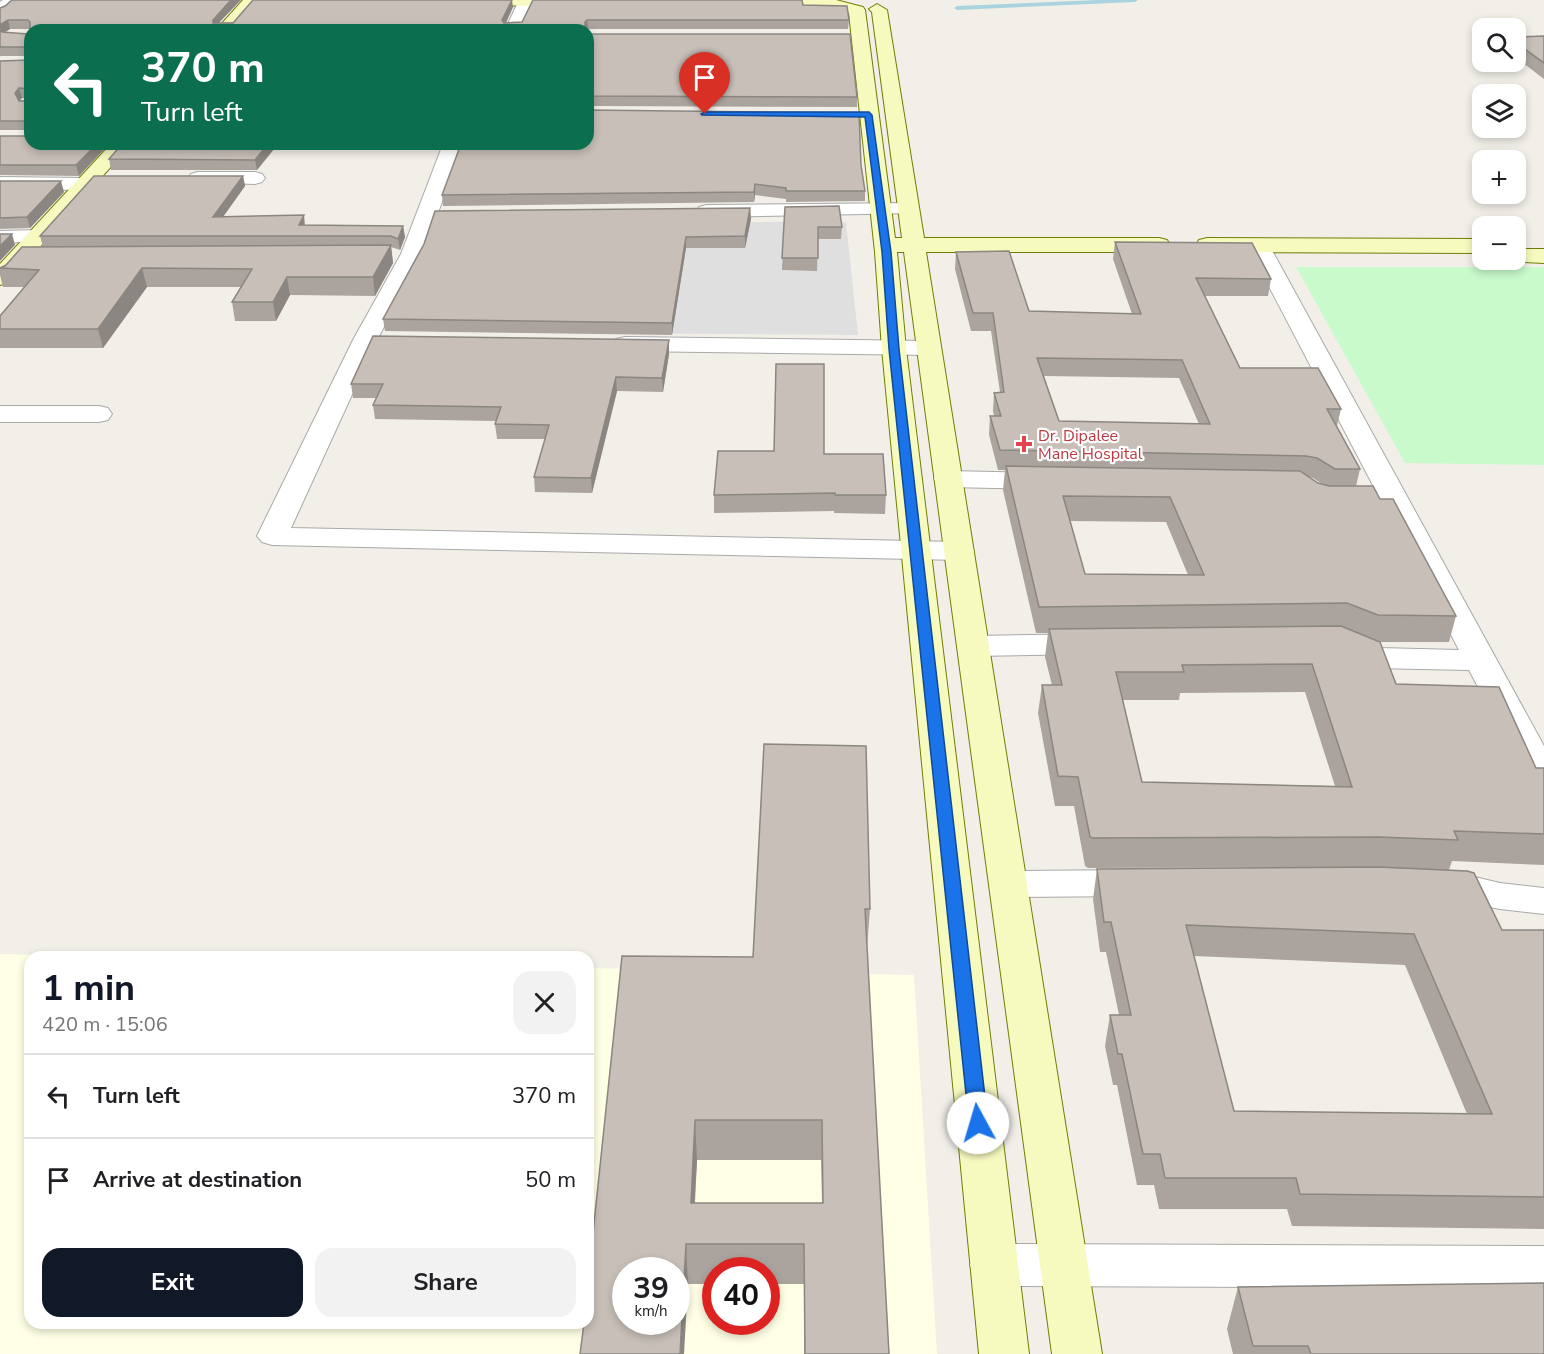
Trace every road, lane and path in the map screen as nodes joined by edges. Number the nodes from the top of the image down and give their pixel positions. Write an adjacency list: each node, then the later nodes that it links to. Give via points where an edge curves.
1 (13, 0): 8 (street)
2 (252, 0): 9 (street)
3 (459, 0): 4 (street)
4 (527, 0): 5 (street); 10 (street)
5 (603, 1)
6 (726, 1): 7 (street)
7 (837, 2): 11 (street, via 879,10)
8 (0, 10)
9 (230, 24)
10 (516, 24)
11 (864, 37): 19 (street); 19 (street, via 863,115)
12 (116, 150): 17 (street)
13 (452, 150): 41 (street, via 440,213 412,254 377,340 272,536)
14 (118, 178): 17 (street)
15 (175, 178): 16 (street)
16 (255, 178)
17 (88, 181): 18 (street); 21 (street)
18 (0, 183)
19 (894, 209): 20 (street); 26 (street)
20 (690, 211)
21 (38, 236): 22 (street); 29 (street)
22 (0, 237)
23 (1472, 246): 26 (street)
24 (1526, 246): 25 (street)
25 (1544, 246)
26 (900, 248): 27 (street); 35 (street); 36 (street)
27 (1263, 254): 28 (street); 46 (street, via 1383,500)
28 (1472, 255)
29 (20, 256): 30 (street); 33 (street)
30 (50, 256)
31 (1526, 256): 32 (street)
32 (1544, 256)
33 (0, 278)
34 (600, 344): 36 (street)
35 (929, 348): 36 (street); 39 (street)
36 (894, 349): 41 (street)
37 (0, 414): 38 (street)
38 (99, 414)
39 (948, 479): 40 (street); 42 (street)
40 (1078, 482)
41 (916, 550): 42 (street); 52 (street)
42 (959, 551): 45 (street)
43 (1318, 642): 46 (street, via 1341,642 1373,658)
44 (1117, 644): 45 (street)
45 (973, 646): 50 (street)
46 (1480, 660): 47 (street)
47 (1544, 777)
48 (1171, 883): 50 (street)
49 (1403, 883): 51 (street, via 1458,886)
50 (1008, 884): 53 (street)
51 (1544, 901)
52 (994, 1265): 53 (street); 55 (street)
53 (1064, 1266): 54 (street); 56 (street)
54 (1544, 1267)
55 (1004, 1354)
56 (1077, 1354)

